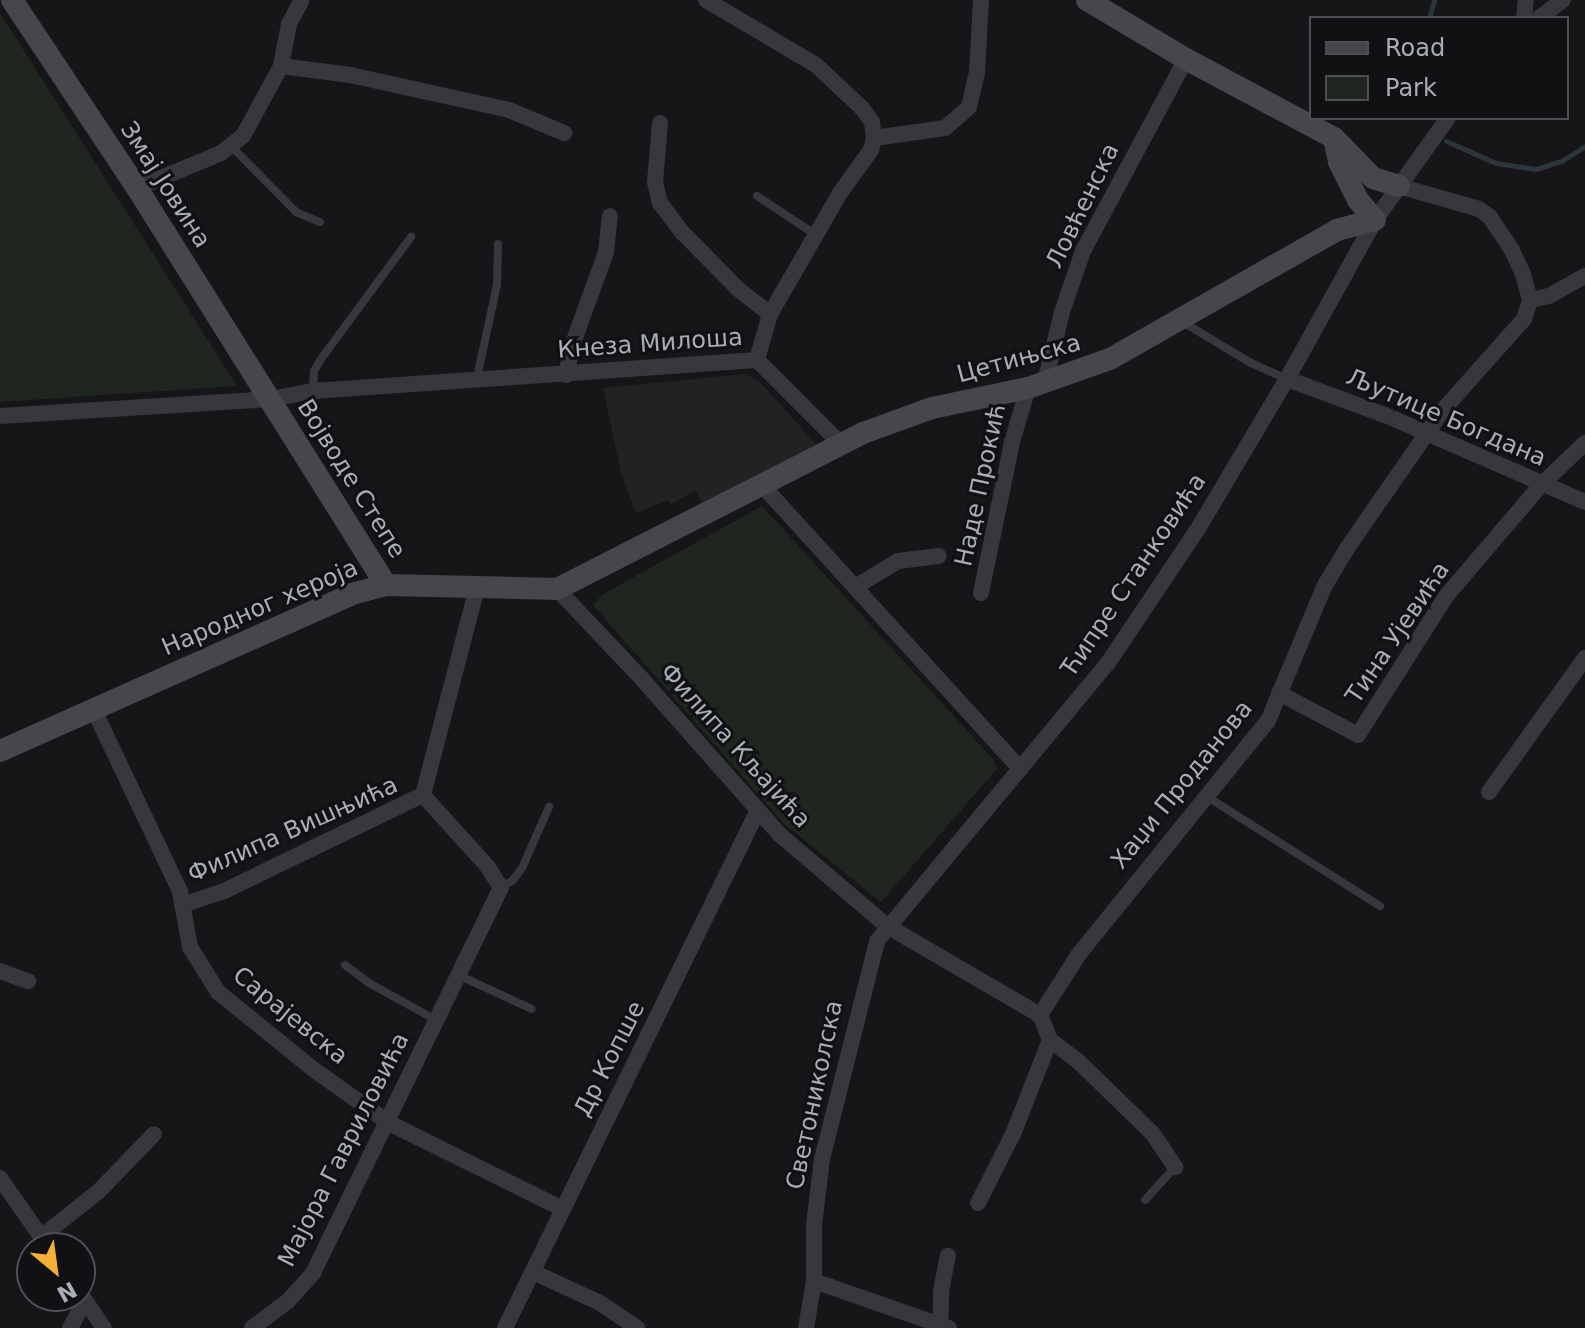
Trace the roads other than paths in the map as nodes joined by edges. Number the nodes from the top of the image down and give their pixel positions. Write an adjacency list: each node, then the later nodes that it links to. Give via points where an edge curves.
1 (12, 0): 17 (street, Змај Јовина)
2 (302, 0): 9 (street, via 289,24)
3 (706, 0): 13 (street, via 816,65 862,108 872,122)
4 (981, 0): 13 (street, via 977,73 969,107 945,128)
5 (1087, 0): 8 (street)
6 (1563, 0): 7 (street)
7 (1542, 16)
8 (1186, 59): 14 (street); 33 (street, Ловћенска, via 1083,251)
9 (281, 66): 12 (street, via 350,75 509,110); 15 (street, via 254,119)
10 (1447, 120): 16 (street)
11 (660, 123): 27 (street, via 655,182 660,203 738,289)
12 (564, 133)
13 (874, 138): 22 (street)
14 (1334, 138): 16 (street, via 1373,178); 20 (street, via 1339,162)
15 (232, 147): 17 (street); 21 (lane, via 296,212)
16 (1399, 186): 20 (street); 26 (street, via 1479,209 1490,217 1512,250)
17 (137, 188): 35 (street, Змај Јовина)
18 (757, 196): 22 (lane)
19 (610, 216): 30 (street, via 603,262)
20 (1375, 220): 28 (street, Цетињска, via 1337,230); 31 (street, Ћипре Станковића)
21 (320, 222)
22 (816, 235): 27 (street)
23 (411, 237): 34 (lane, via 321,359)
24 (498, 244): 32 (lane, via 497,285)
25 (1585, 276): 26 (street)
26 (1530, 300): 37 (street, Хаџи Проданова, via 1524,319)
27 (770, 314): 29 (street)
28 (1180, 321): 31 (lane); 33 (street, Цетињска, via 1110,359)
29 (757, 360): 30 (street, Кнеза Милоша); 39 (street, Кнеза Милоша)
30 (566, 375): 32 (street, Кнеза Милоша)
31 (1287, 379): 37 (street, Љутице Богдана); 53 (street, Ћипре Станковића, via 1199,527 1108,663)
32 (476, 382): 34 (street, Кнеза Милоша)
33 (1036, 385): 39 (street, Цетињска, via 932,408); 48 (street, Наде Прокић, via 1012,442)
34 (313, 391): 35 (street, Кнеза Милоша)
35 (271, 399): 36 (street, Кнеза Милоша); 44 (street, Војводе Степе)
36 (0, 416)
37 (1425, 435): 41 (street, Љутице Богдана); 50 (street, Хаџи Проданова, via 1325,585)
38 (1585, 443): 41 (street, Тина Ујевића)
39 (841, 444): 40 (street, Цетињска)
40 (762, 485): 46 (street); 47 (street, Цетињска)
41 (1541, 485): 42 (street, Љутице Богдана); 50 (street, Тина Ујевића, via 1447,595 1358,735)
42 (1585, 502)
43 (939, 556): 46 (street, via 898,561)
44 (386, 585): 45 (street, Народног хероја); 51 (street, Народног хероја, via 352,594)
45 (477, 587): 47 (street, Народног хероја); 55 (street, Филипа Вишњића)
46 (855, 587): 53 (street)
47 (557, 589): 58 (street, Филипа Кљајића)
48 (981, 593)
49 (1585, 658): 54 (street)
50 (1279, 693): 56 (street, Хаџи Проданова, via 1268,721)
51 (93, 708): 52 (street, Народног хероја); 60 (street, Сарајевска)
52 (0, 751)
53 (1020, 769): 62 (street, Ћипре Станковића)
54 (1489, 792)
55 (423, 795): 59 (street, Филипа Вишњића); 60 (street, Филипа Вишњића, via 224,891)
56 (1206, 796): 61 (lane); 68 (street, Хаџи Проданова, via 1079,954)
57 (549, 807): 59 (lane, Мајора Гавриловића, via 522,868)
58 (757, 812): 62 (street, Филипа Кљајића); 77 (street, Др Копше)
59 (501, 888): 65 (street, Мајора Гавриловића)
60 (182, 905): 71 (street, Сарајевска, via 190,947 218,992)
61 (1380, 906)
62 (887, 926): 68 (street, Филипа Кљајића); 82 (street, Светониколска, via 869,961 822,1159)
63 (345, 965): 69 (lane, Мајора Гавриловића)
64 (0, 971): 66 (street)
65 (458, 974): 67 (lane); 69 (street, Мајора Гавриловића)
66 (28, 981)
67 (532, 1009)
68 (1040, 1015): 70 (street)
69 (436, 1020): 71 (street, Мајора Гавриловића)
70 (1050, 1040): 73 (street, via 1153,1134); 76 (street, via 1013,1134)
71 (389, 1123): 77 (street, Сарајевска); 84 (street, Мајора Гавриловића, via 313,1273 288,1301)
72 (154, 1134): 79 (street)
73 (1175, 1167): 75 (lane)
74 (0, 1178): 78 (street)
75 (1145, 1200)
76 (978, 1203)
77 (561, 1208): 81 (street, Др Копше)
78 (37, 1232)
79 (56, 1232)
80 (948, 1256): 83 (street)
81 (533, 1272): 85 (street, Др Копше); 86 (street, via 600,1303)
82 (814, 1281): 83 (street); 87 (street, Светониколска)
83 (943, 1326)
84 (252, 1328)
85 (505, 1328)
86 (637, 1328)
87 (806, 1328)

